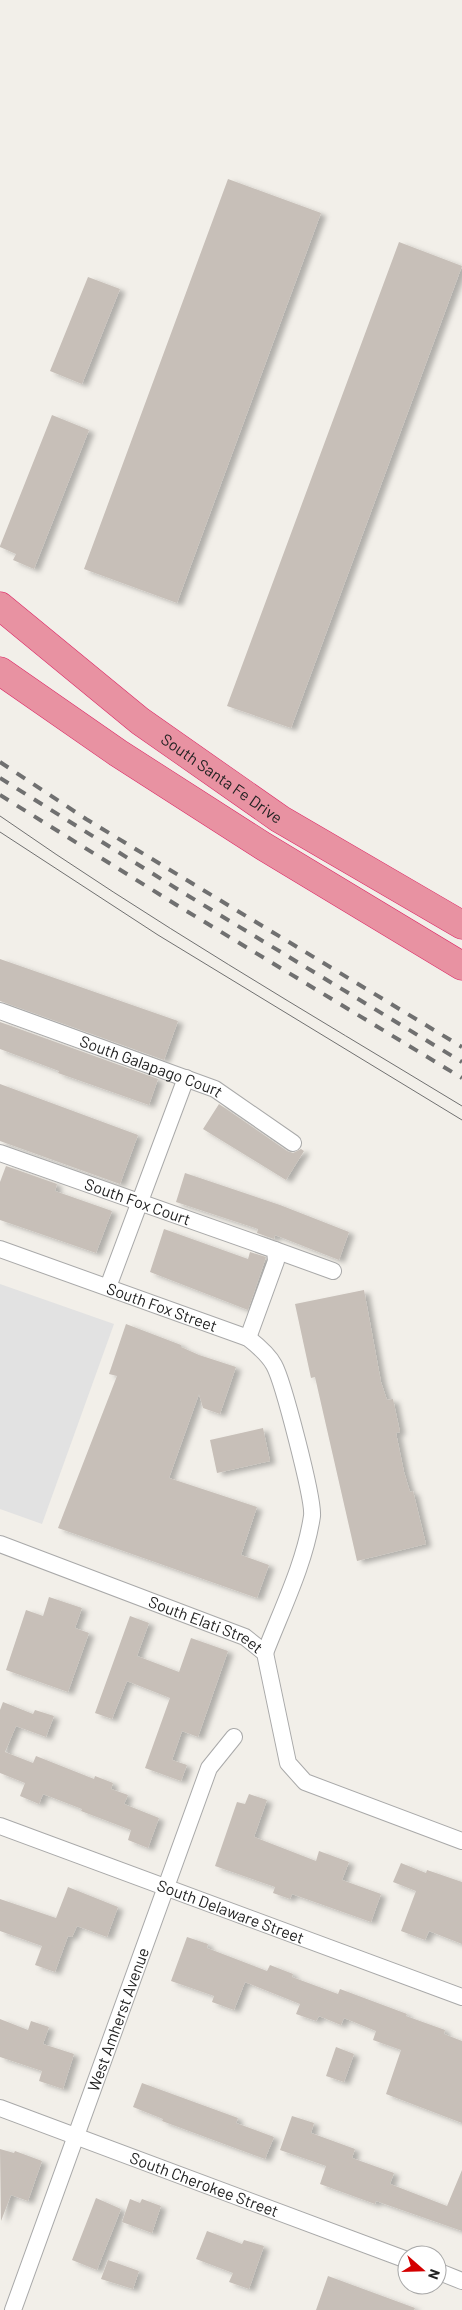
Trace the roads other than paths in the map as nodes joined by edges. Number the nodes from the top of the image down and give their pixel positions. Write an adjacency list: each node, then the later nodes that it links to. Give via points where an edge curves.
1 (0, 606): 3 (highway, South Santa Fe Drive, via 140,721 280,818)
2 (0, 671): 4 (highway, South Santa Fe Drive, via 118,753 247,836)
3 (462, 925)
4 (462, 966)
5 (0, 1011): 6 (street, South Galapago Court)
6 (186, 1078): 7 (street, South Galapago Court, via 215,1090); 9 (street)
7 (293, 1143)
8 (0, 1153): 9 (street, South Fox Court)
9 (140, 1201): 11 (street, South Fox Court); 13 (street)
10 (0, 1249): 13 (street, South Fox Street)
11 (275, 1250): 12 (street, South Fox Court); 14 (street, via 276,1261)
12 (333, 1271)
13 (108, 1287): 14 (street, South Fox Street)
14 (248, 1338): 16 (street, South Fox Street, via 258,1345 274,1366 312,1513 308,1541)
15 (0, 1544): 16 (street, South Elati Street, via 245,1637)
16 (265, 1653): 19 (street, South Elati Street, via 288,1763 305,1782)
17 (234, 1737): 20 (street, West Amherst Avenue, via 209,1768)
18 (0, 1826): 20 (street, South Delaware Street)
19 (462, 1841)
20 (166, 1888): 21 (street, South Delaware Street); 23 (street, West Amherst Avenue)
21 (462, 1997)
22 (0, 2108): 23 (street, South Cherokee Street)
23 (77, 2136): 24 (street, South Cherokee Street); 27 (street, West Amherst Avenue)
24 (397, 2256)
25 (447, 2275): 26 (street)
26 (462, 2281)
27 (13, 2310)

